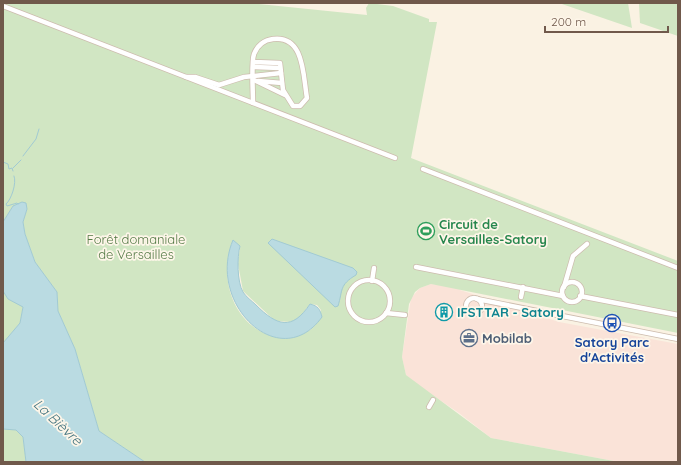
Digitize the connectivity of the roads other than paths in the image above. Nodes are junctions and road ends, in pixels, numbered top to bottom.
1 (3, 6) edge
2 (254, 62) junction
3 (254, 67) junction
4 (281, 70) junction
5 (185, 77) junction
6 (254, 78) junction
7 (282, 82) junction
8 (285, 95) junction
9 (253, 104) junction
10 (395, 158) dead end
11 (423, 169) dead end
12 (587, 244) dead end
13 (416, 267) dead end
14 (374, 268) dead end
15 (678, 268) edge
16 (372, 280) junction
17 (564, 286) junction
18 (522, 287) junction
19 (563, 296) junction
20 (580, 296) junction
21 (521, 297) dead end
22 (477, 299) junction
23 (487, 301) junction
24 (570, 301) junction
25 (481, 305) junction
26 (569, 307) dead end
27 (386, 312) junction
28 (405, 315) dead end
29 (678, 315) edge
30 (678, 340) edge
31 (433, 400) dead end
32 (429, 407) dead end

1 - 5 street
2 - 3 street
2 - 4 street
2 - 8 street
3 - 4 street
3 - 6 street
4 - 6 street
4 - 7 street
5 - 6 street
5 - 9 street
6 - 7 street
6 - 8 street
6 - 9 street
7 - 8 street
9 - 10 street
11 - 15 street
12 - 17 street
13 - 18 street
14 - 16 street
16 - 27 street
16 - 27 street
17 - 19 street
17 - 20 street
18 - 19 street
18 - 21 street
19 - 24 street
20 - 24 street
20 - 29 street
22 - 23 street
22 - 25 street
22 - 25 street
23 - 25 street
23 - 30 street
24 - 26 street
27 - 28 street
31 - 32 street

